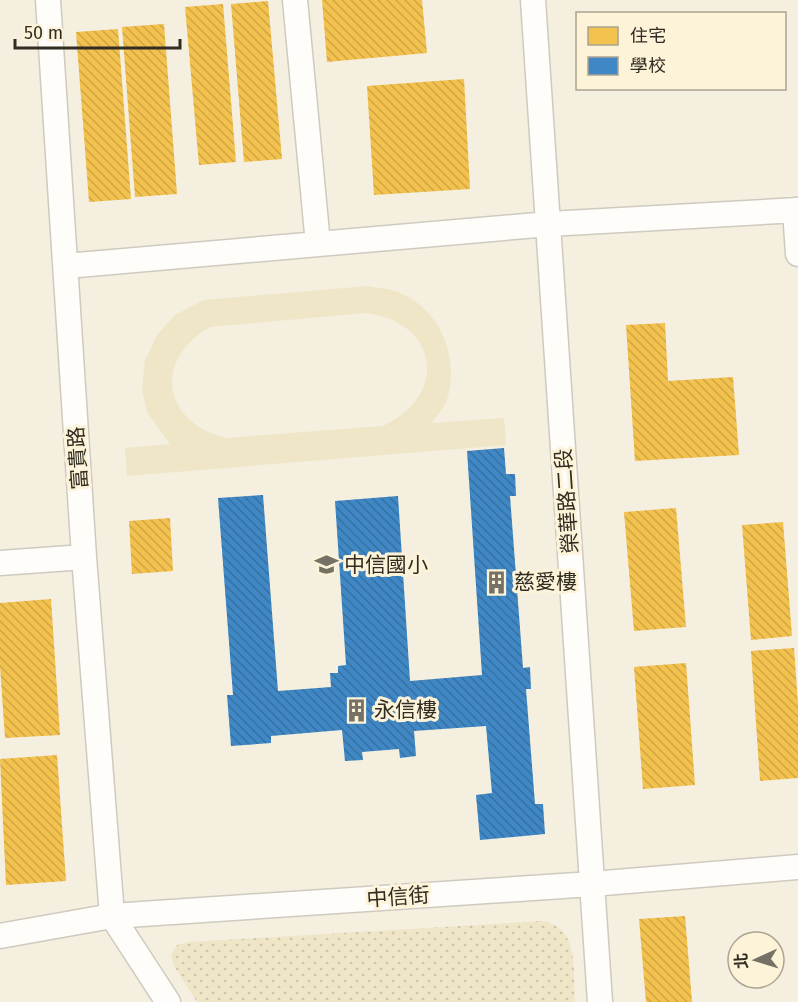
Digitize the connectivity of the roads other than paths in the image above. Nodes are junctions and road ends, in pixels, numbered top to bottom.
1 (48, 0) edge
2 (295, 0) edge
3 (533, 0) edge
4 (796, 210) edge
5 (549, 225) junction
6 (318, 244) junction
7 (798, 254) edge
8 (66, 266) junction
9 (84, 557) junction
10 (0, 563) edge
11 (798, 867) edge
12 (592, 884) junction
13 (112, 916) junction
14 (0, 936) edge
15 (168, 1002) edge
16 (600, 1002) edge

1 - 8 street, 富貴路
2 - 6 street
3 - 5 street, 榮華路二段
4 - 5 street
4 - 7 street
5 - 6 street
5 - 12 street, 榮華路二段
6 - 8 street
8 - 9 street, 富貴路
9 - 10 street
9 - 13 street, 富貴路
11 - 12 street, 中信街
12 - 13 street, 中信街
12 - 16 street, 榮華路二段
13 - 14 street, 中信街
13 - 15 street

